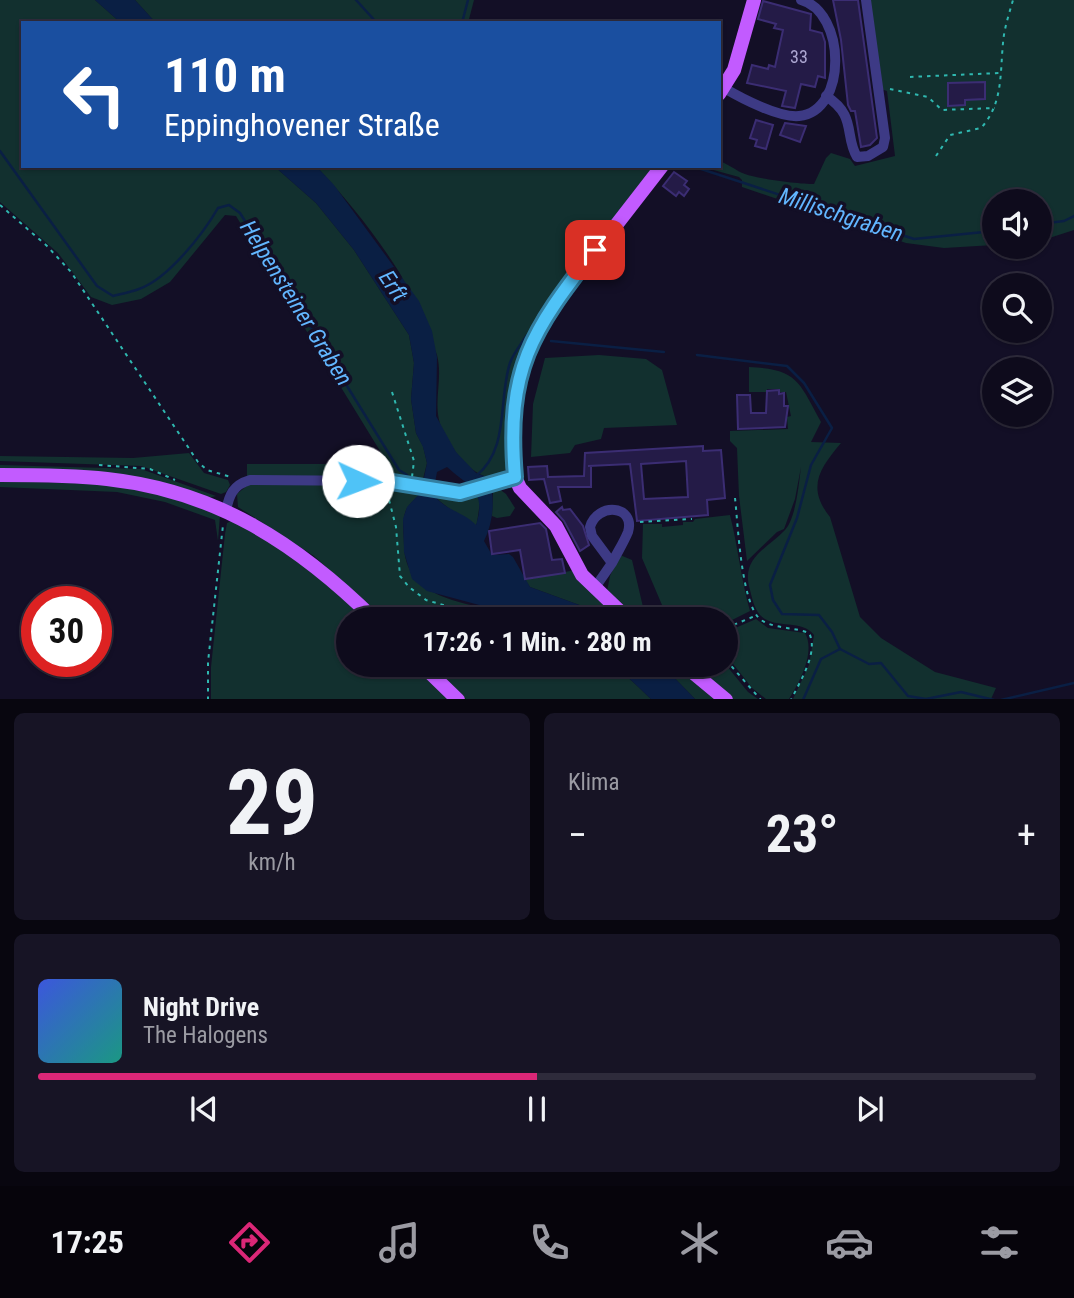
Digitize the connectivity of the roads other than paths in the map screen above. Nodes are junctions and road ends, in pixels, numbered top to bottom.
1 (754, 0) edge
2 (801, 0) edge
3 (827, 0) edge
4 (866, 0) edge
5 (814, 6) junction
6 (721, 91) edge
7 (826, 96) junction
8 (660, 168) edge
9 (0, 475) edge
10 (515, 477) junction
11 (226, 510) junction
12 (612, 563) junction
13 (594, 589) junction
14 (362, 607) edge
15 (614, 607) edge
16 (434, 677) edge
17 (699, 677) edge
18 (457, 699) edge
19 (726, 699) edge

1 - 6 main road
2 - 5 street
3 - 5 street
4 - 7 street
5 - 7 street
6 - 7 street
8 - 10 main road
9 - 11 main road
10 - 11 street
10 - 13 main road
11 - 14 main road
12 - 12 street
12 - 13 street
13 - 15 main road
16 - 18 main road
17 - 19 main road

